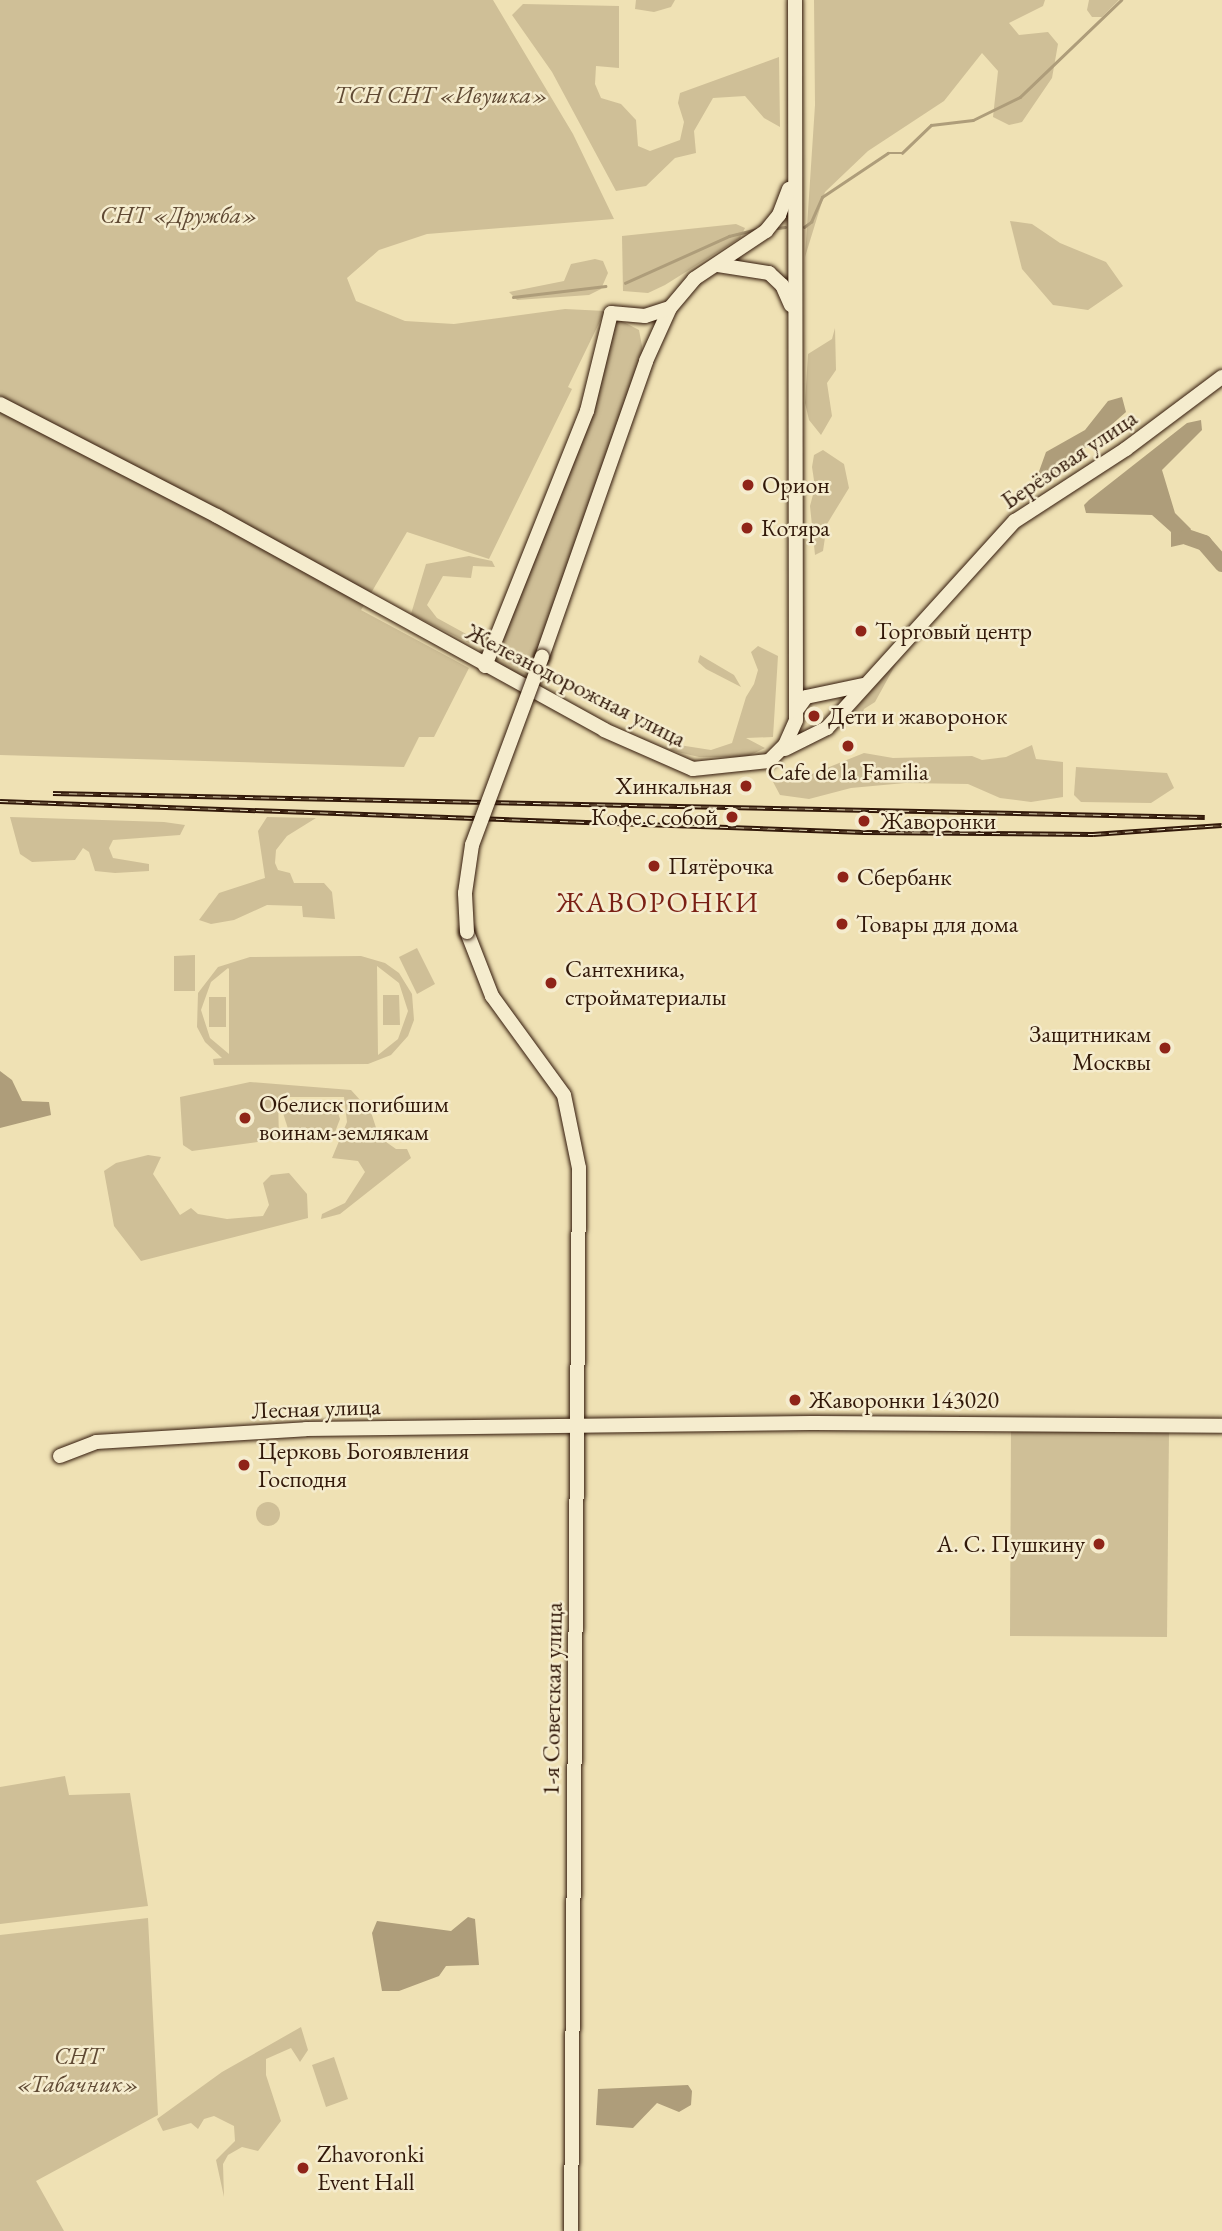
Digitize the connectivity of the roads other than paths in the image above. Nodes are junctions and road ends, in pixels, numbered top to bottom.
1 (795, 0) edge
2 (794, 163) junction
3 (714, 265) junction
4 (670, 308) junction
5 (794, 315) junction
6 (633, 316) junction
7 (648, 356) junction
8 (1222, 377) edge
9 (0, 404) edge
10 (795, 645) junction
11 (485, 666) junction
12 (867, 683) junction
13 (818, 696) junction
14 (796, 716) junction
15 (830, 723) junction
16 (815, 732) junction
17 (779, 752) junction
18 (578, 1426) junction
19 (1222, 1426) edge
20 (60, 1456) dead end
21 (571, 2231) edge

1 - 2 street
2 - 3 street, 1-я Советская улица
2 - 5 street
3 - 4 street, 1-я Советская улица
3 - 5 street
4 - 6 street
4 - 7 street, 1-я Советская улица
5 - 10 street
6 - 7 street
6 - 11 street
7 - 18 street, 1-я Советская улица, bridge
8 - 12 street, Берёзовая улица
9 - 11 street, Железнодорожная улица
10 - 13 street
10 - 14 street
11 - 17 street, Железнодорожная улица
12 - 13 street
12 - 15 street, Берёзовая улица
13 - 14 street
13 - 15 street
14 - 16 street
14 - 17 street
15 - 16 street
16 - 17 street, Железнодорожная улица
18 - 19 street, Лесная улица
18 - 20 street, Лесная улица
18 - 21 street, 1-я Советская улица

